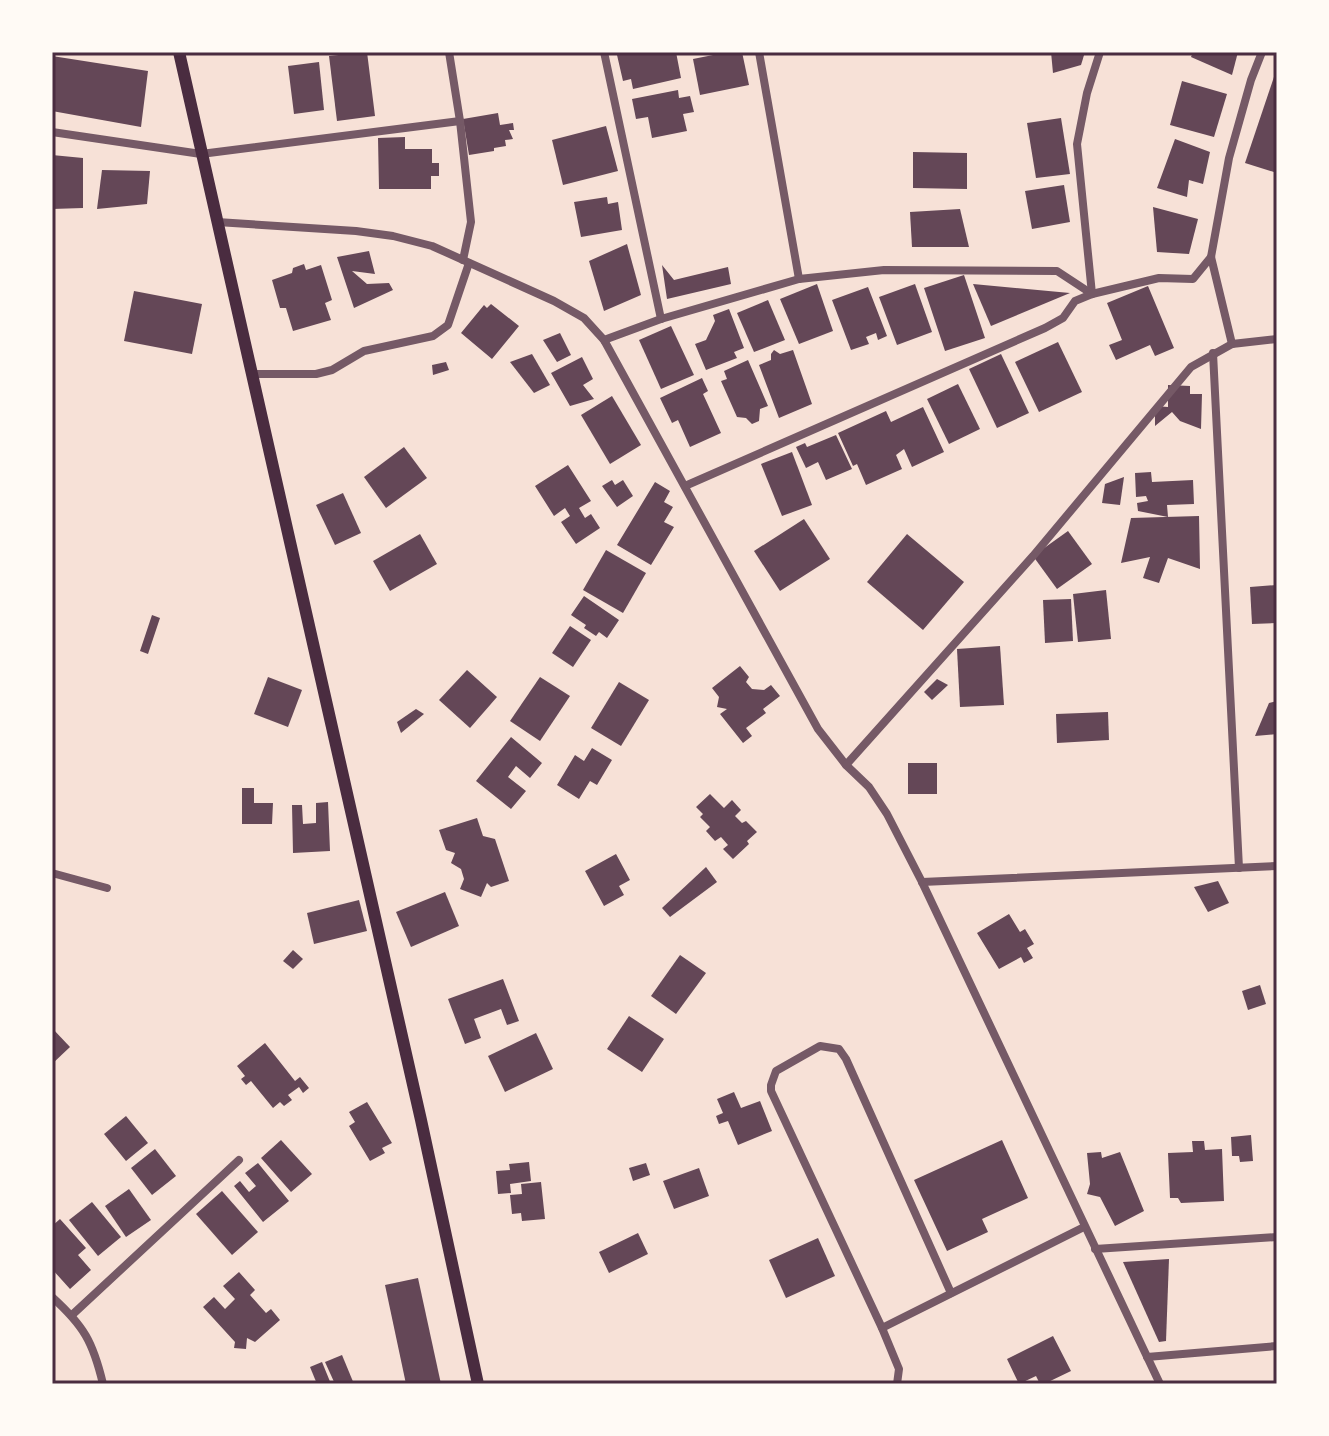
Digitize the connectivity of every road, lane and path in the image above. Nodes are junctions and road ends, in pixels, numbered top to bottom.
1 (179, 52) edge
2 (449, 52) edge
3 (604, 52) edge
4 (759, 52) edge
5 (1100, 52) edge
6 (1262, 52) edge
7 (460, 121) junction
8 (52, 132) edge
9 (201, 154) junction
10 (217, 222) junction
11 (1211, 257) junction
12 (466, 262) junction
13 (799, 279) junction
14 (1092, 294) junction
15 (661, 319) junction
16 (1277, 339) edge
17 (604, 340) junction
18 (1232, 344) junction
19 (1213, 353) junction
20 (251, 374) junction
21 (685, 486) junction
22 (846, 765) junction
23 (1277, 866) edge
24 (1239, 868) junction
25 (52, 873) edge
26 (922, 882) junction
27 (107, 888) dead end
28 (239, 1160) dead end
29 (1084, 1227) junction
30 (1277, 1237) edge
31 (1095, 1249) junction
32 (951, 1293) junction
33 (52, 1297) edge
34 (72, 1315) junction
35 (882, 1328) junction
36 (1277, 1346) edge
37 (1147, 1357) junction
38 (103, 1384) edge
39 (478, 1384) edge
40 (897, 1384) edge
41 (1160, 1384) edge

1 - 9 main road
2 - 7 street
3 - 15 street
4 - 13 street
5 - 14 street
6 - 11 street
7 - 9 street
7 - 12 street
8 - 9 street
9 - 10 main road
10 - 12 street
10 - 20 main road
11 - 14 street
11 - 18 street
12 - 17 street
12 - 20 street
13 - 14 street
13 - 15 street
14 - 21 street
15 - 17 street
16 - 18 street
17 - 21 street
18 - 19 street
19 - 22 street
19 - 24 street
20 - 39 main road
21 - 22 street
22 - 26 street
23 - 24 street
24 - 26 street
25 - 27 street
26 - 29 street
28 - 34 street
29 - 31 street
29 - 32 street
30 - 31 street
31 - 37 street
32 - 35 street
32 - 35 street
33 - 34 street
34 - 38 street
35 - 40 street
36 - 37 street
37 - 41 street

